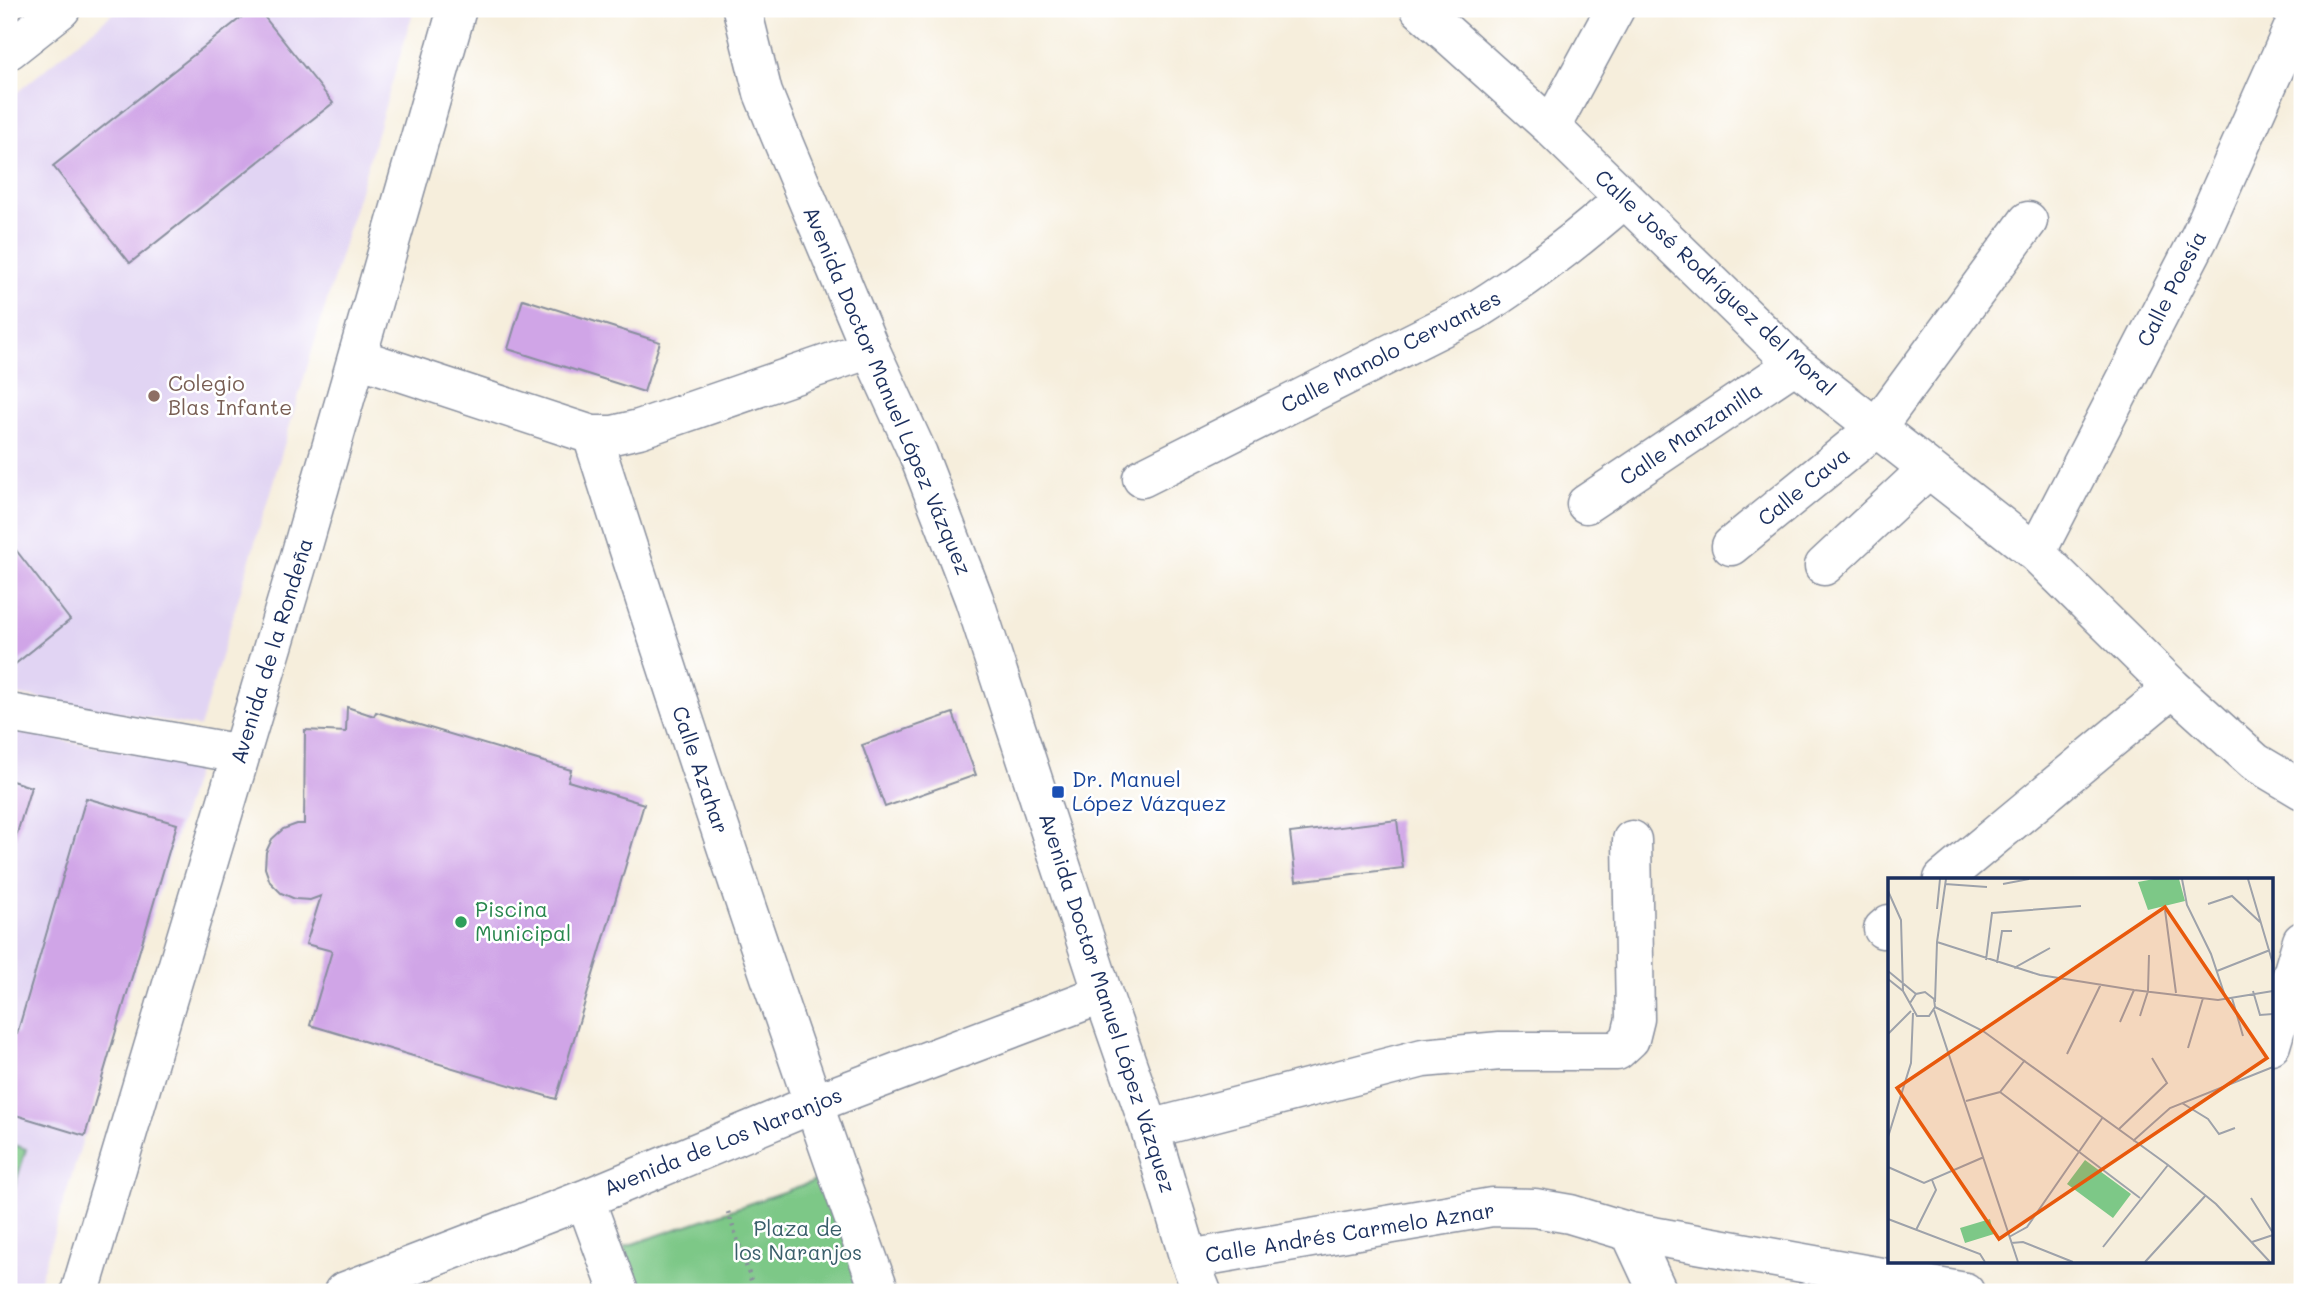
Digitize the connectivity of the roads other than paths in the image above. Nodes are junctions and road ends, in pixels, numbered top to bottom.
1 (61, 9) edge
2 (457, 9) edge
3 (742, 9) edge
4 (1420, 9) edge
5 (1615, 9) edge
6 (2297, 19) dead end
7 (9, 50) edge
8 (1551, 127) junction
9 (1624, 200) junction
10 (2028, 221) dead end
11 (870, 349) junction
12 (358, 358) junction
13 (1795, 364) junction
14 (1877, 428) junction
15 (592, 435) junction
16 (1928, 469) junction
17 (1142, 478) dead end
18 (1586, 504) dead end
19 (1731, 547) dead end
20 (2036, 553) junction
21 (1824, 566) dead end
22 (2173, 688) junction
23 (9, 713) edge
24 (241, 754) junction
25 (2302, 788) edge
26 (1632, 840) dead end
27 (1944, 878) edge
28 (2302, 941) edge
29 (1103, 994) junction
30 (2272, 1042) edge
31 (813, 1104) junction
32 (1150, 1129) junction
33 (585, 1199) junction
34 (1630, 1232) junction
35 (1195, 1276) edge
36 (80, 1292) edge
37 (343, 1292) edge
38 (619, 1292) edge
39 (880, 1292) edge
40 (1658, 1292) edge
41 (1965, 1292) edge

1 - 7 street
2 - 12 street, Avenida de la Rondeña
3 - 11 street, Avenida Doctor Manuel López Vázquez
4 - 8 street, Calle José Rodríguez del Moral
5 - 8 street
6 - 20 street, Calle Poesía
8 - 9 street, Calle José Rodríguez del Moral
9 - 13 street, Calle José Rodríguez del Moral
9 - 17 street, Calle Manolo Cervantes
10 - 14 street, Calle Cava
11 - 15 street
11 - 29 street, Avenida Doctor Manuel López Vázquez
12 - 15 street
12 - 24 street, Avenida de la Rondeña
13 - 14 street, Calle José Rodríguez del Moral
13 - 18 street, Calle Manzanilla
14 - 16 street, Calle José Rodríguez del Moral
14 - 19 street, Calle Cava
15 - 31 street, Calle Azahar
16 - 20 street, Calle José Rodríguez del Moral
16 - 21 street
20 - 22 street, Calle José Rodríguez del Moral
22 - 25 street, Calle José Rodríguez del Moral
22 - 27 street
23 - 24 street
24 - 36 street, Avenida de la Rondeña
26 - 32 street
28 - 30 street
29 - 31 street, Avenida de Los Naranjos
29 - 32 street, Avenida Doctor Manuel López Vázquez
31 - 33 street, Avenida de Los Naranjos
31 - 39 street, Calle Azahar
32 - 35 street, Avenida Doctor Manuel López Vázquez
33 - 37 street, Avenida de Los Naranjos
33 - 38 street
34 - 35 street, Calle Andrés Carmelo Aznar
34 - 40 street
34 - 41 street, Calle Andrés Carmelo Aznar

